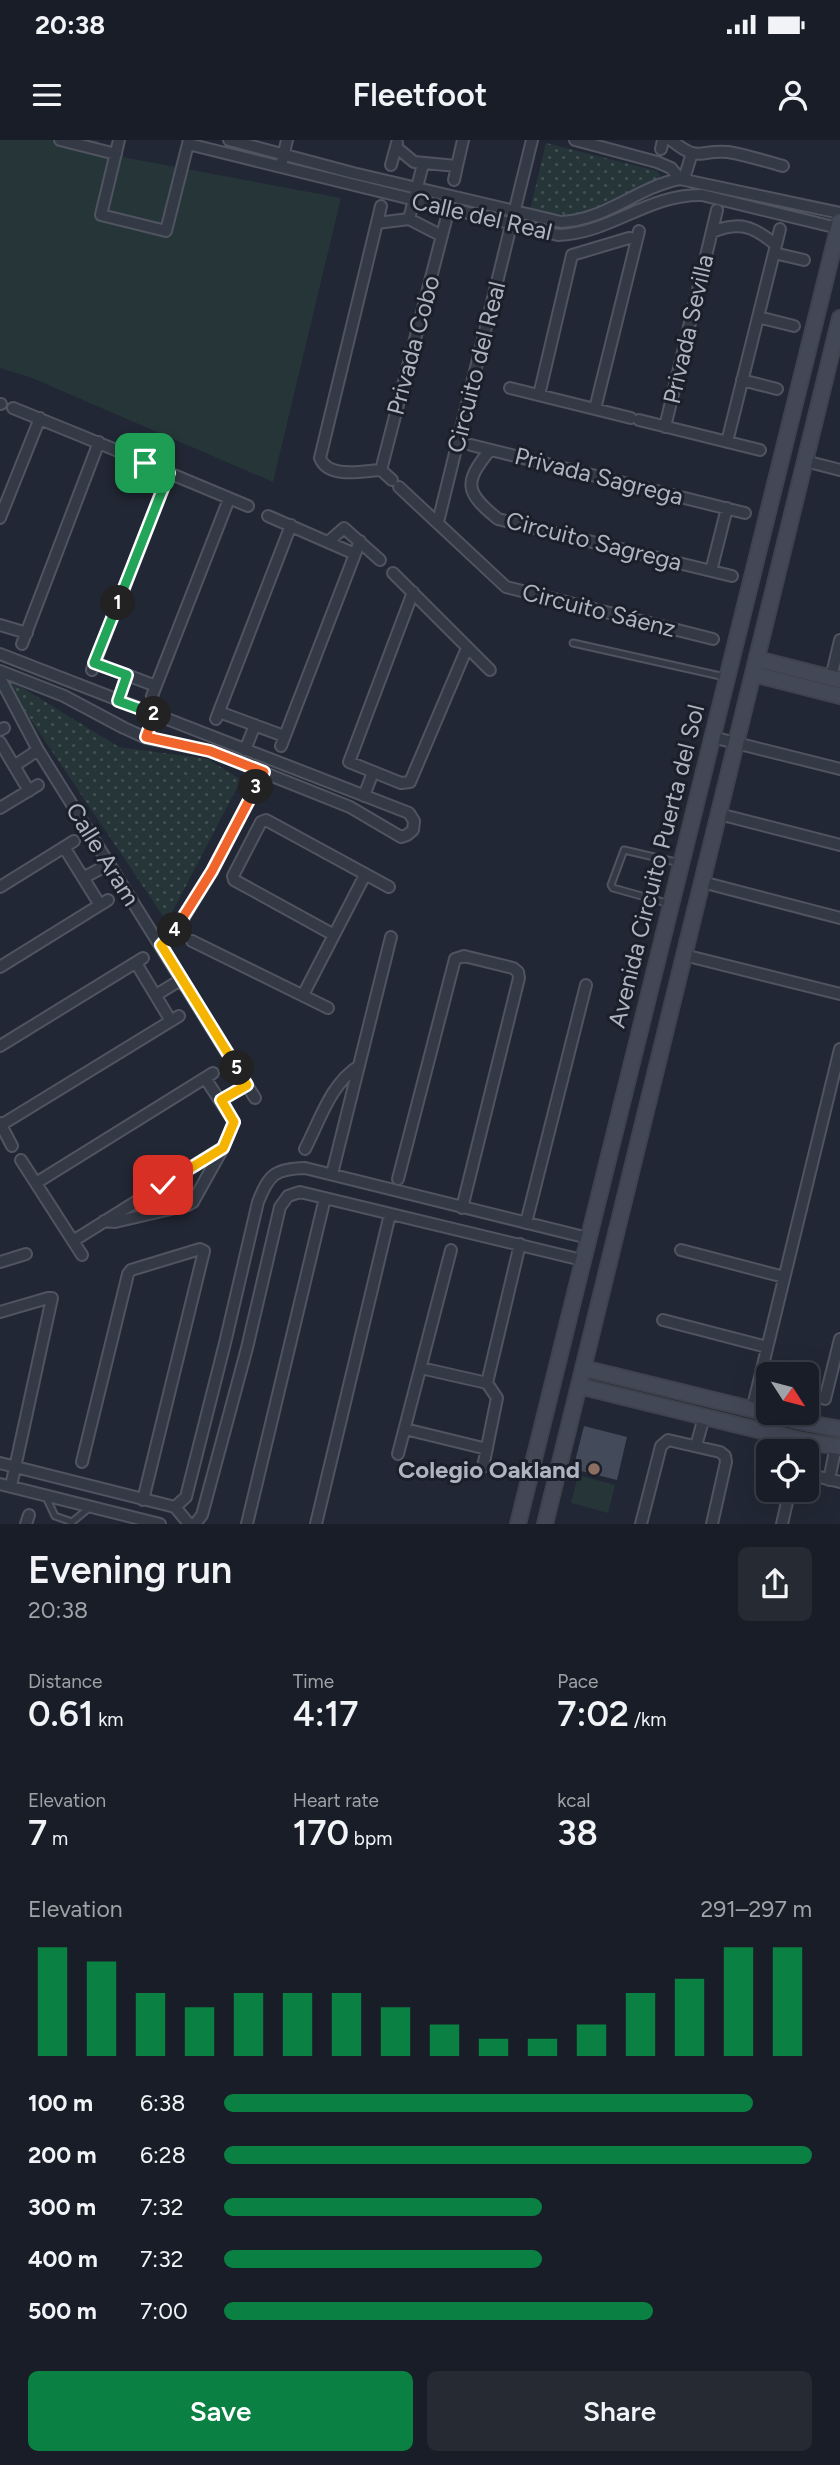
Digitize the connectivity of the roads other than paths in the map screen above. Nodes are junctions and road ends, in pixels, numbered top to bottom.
1 (61, 140) edge
2 (119, 140) edge
3 (229, 140) edge
4 (287, 140) edge
5 (463, 140) edge
6 (532, 140) edge
7 (575, 140) edge
8 (671, 140) edge
9 (729, 140) edge
10 (189, 142) edge
11 (397, 144) edge
12 (726, 152) junction
13 (692, 153) junction
14 (116, 154) junction
15 (284, 155) junction
16 (423, 164) junction
17 (391, 165) dead end
18 (457, 166) junction
19 (783, 166) dead end
20 (281, 167) junction
21 (352, 179) junction
22 (682, 179) junction
23 (454, 180) dead end
24 (415, 194) junction
25 (776, 199) junction
26 (381, 205) dead end
27 (802, 205) junction
28 (748, 206) junction
29 (717, 210) dead end
30 (514, 212) junction
31 (773, 212) junction
32 (409, 219) junction
33 (799, 219) junction
34 (446, 220) dead end
35 (839, 221) edge
36 (611, 222) junction
37 (377, 223) junction
38 (512, 224) junction
39 (745, 226) junction
40 (780, 229) dead end
41 (712, 232) junction
42 (442, 236) junction
43 (617, 242) junction
44 (775, 249) junction
45 (804, 260) dead end
46 (758, 317) junction
47 (840, 318) edge
48 (794, 326) dead end
49 (742, 380) junction
50 (510, 388) dead end
51 (777, 388) dead end
52 (539, 395) junction
53 (13, 408) dead end
54 (595, 409) junction
55 (40, 418) junction
56 (665, 426) junction
57 (99, 442) junction
58 (727, 442) junction
59 (471, 445) dead end
60 (490, 450) junction
61 (760, 450) dead end
62 (128, 455) dead end
63 (805, 461) junction
64 (145, 463) dead end
65 (380, 470) junction
66 (840, 470) edge
67 (169, 473) junction
68 (449, 474) junction
69 (470, 480) junction
70 (229, 499) junction
71 (248, 506) dead end
72 (727, 508) junction
73 (745, 513) dead end
74 (268, 516) dead end
75 (0, 518) edge
76 (438, 522) junction
77 (291, 525) junction
78 (360, 541) junction
79 (328, 542) junction
80 (355, 554) junction
81 (380, 560) dead end
82 (711, 571) junction
83 (393, 573) dead end
84 (732, 576) dead end
85 (413, 592) junction
86 (0, 626) edge
87 (27, 633) junction
88 (713, 639) dead end
89 (840, 640) edge
90 (573, 643) dead end
91 (22, 644) dead end
92 (467, 648) junction
93 (0, 654) edge
94 (755, 667) junction
95 (491, 670) dead end
96 (0, 671) edge
97 (127, 675) junction
98 (725, 677) junction
99 (0, 678) edge
100 (835, 679) edge
101 (840, 696) edge
102 (118, 701) junction
103 (134, 706) junction
104 (156, 715) junction
105 (255, 725) junction
106 (124, 728) junction
107 (146, 737) junction
108 (712, 737) junction
109 (0, 742) edge
110 (736, 743) junction
111 (38, 750) junction
112 (245, 750) junction
113 (14, 766) junction
114 (840, 769) edge
115 (264, 772) junction
116 (373, 772) junction
117 (363, 796) junction
118 (0, 808) edge
119 (719, 814) junction
120 (229, 839) junction
121 (840, 845) edge
122 (246, 849) junction
123 (680, 863) junction
124 (109, 864) junction
125 (365, 875) junction
126 (83, 877) junction
127 (702, 882) junction
128 (0, 887) edge
129 (389, 887) dead end
130 (670, 905) junction
131 (840, 918) edge
132 (334, 935) junction
133 (391, 937) dead end
134 (192, 941) dead end
135 (161, 945) junction
136 (684, 956) junction
137 (0, 967) edge
138 (182, 979) junction
139 (586, 985) dead end
140 (840, 994) edge
141 (156, 995) junction
142 (303, 995) junction
143 (328, 1008) dead end
144 (0, 1046) edge
145 (840, 1049) edge
146 (359, 1066) junction
147 (247, 1085) junction
148 (255, 1098) dead end
149 (221, 1100) junction
150 (1, 1124) edge
151 (12, 1146) dead end
152 (223, 1148) junction
153 (305, 1149) dead end
154 (22, 1160) dead end
155 (332, 1174) junction
156 (398, 1179) dead end
157 (36, 1183) junction
158 (325, 1198) junction
159 (462, 1208) junction
160 (390, 1214) junction
161 (104, 1221) junction
162 (526, 1223) junction
163 (588, 1238) junction
164 (73, 1241) junction
165 (520, 1244) junction
166 (451, 1250) dead end
167 (681, 1251) dead end
168 (26, 1254) dead end
169 (82, 1255) dead end
170 (582, 1260) junction
171 (0, 1262) edge
172 (784, 1277) junction
173 (0, 1312) edge
174 (663, 1320) dead end
175 (840, 1339) edge
176 (225, 1343) junction
177 (767, 1347) junction
178 (247, 1348) junction
179 (421, 1368) junction
180 (583, 1368) junction
181 (487, 1383) junction
182 (579, 1386) junction
183 (680, 1392) junction
184 (825, 1399) dead end
185 (676, 1410) junction
186 (752, 1410) junction
187 (704, 1417) junction
188 (405, 1429) junction
189 (840, 1429) edge
190 (696, 1446) junction
191 (838, 1446) edge
192 (486, 1449) junction
193 (398, 1454) dead end
194 (82, 1462) dead end
195 (0, 1463) edge
196 (15, 1467) junction
197 (483, 1467) dead end
198 (835, 1481) edge
199 (5, 1485) edge
200 (45, 1495) junction
201 (142, 1500) junction
202 (787, 1502) edge
203 (175, 1507) junction
204 (96, 1508) junction
205 (98, 1524) edge
206 (160, 1524) edge
207 (189, 1524) edge
208 (195, 1524) edge
209 (247, 1524) edge
210 (316, 1524) edge
211 (518, 1524) edge
212 (545, 1524) edge
213 (641, 1524) edge
214 (712, 1524) edge
215 (782, 1524) edge

1 - 14 street
2 - 14 street
3 - 15 street, Calle del Real
4 - 15 street
5 - 18 street
6 - 30 street, Circuito del Real
7 - 22 street
8 - 13 street
9 - 12 street
10 - 14 street
10 - 20 street, Calle del Real
11 - 16 street
11 - 17 street
12 - 13 street
12 - 19 street
13 - 22 street
15 - 20 street
15 - 21 street, Calle del Real
16 - 18 street
16 - 24 street
18 - 23 street
20 - 21 street, Calle del Real
21 - 24 street, Calle del Real
22 - 25 street
22 - 30 street, Calle del Real
24 - 30 street, Calle del Real
24 - 32 street
24 - 38 street, Calle del Real
25 - 27 street
25 - 31 street
26 - 37 street
27 - 33 street
27 - 35 street
28 - 31 street, Calle del Real
28 - 36 street, Calle del Real
28 - 39 street
29 - 41 street, Privada Sevilla
30 - 38 street, Circuito del Real
31 - 33 street, Calle del Real
32 - 37 street
32 - 42 street
33 - 35 street, Calle del Real
34 - 42 street, Privada Cobo
35 - 98 street, Avenida Circuito Puerta del Sol
36 - 38 street, Calle del Real
36 - 43 street
37 - 65 street
38 - 68 street, Circuito del Real
39 - 41 street, Privada Sevilla
39 - 44 street
40 - 44 street
41 - 56 street, Privada Sevilla
42 - 65 street, Privada Cobo
43 - 52 street
43 - 54 street
44 - 45 street
44 - 46 street
46 - 48 street
46 - 49 street
47 - 63 street, Avenida Circuito Puerta del Sol
49 - 51 street
49 - 58 street
50 - 52 street, Privada Sevilla
52 - 54 street, Privada Sevilla
53 - 55 street
54 - 56 street, Privada Sevilla
55 - 57 street
55 - 75 street
56 - 58 street, Privada Sevilla
57 - 62 street
57 - 87 street
58 - 61 street, Privada Sevilla
59 - 60 street, Privada Sagrega
60 - 69 street
60 - 72 street, Privada Sagrega
63 - 66 street
63 - 94 street, Avenida Circuito Puerta del Sol
64 - 67 street
65 - 76 street, Circuito Sáenz
67 - 70 street
67 - 97 street
68 - 69 street
68 - 76 street, Circuito del Real
69 - 82 street, Circuito Sagrega
70 - 71 street
70 - 97 street
72 - 73 street, Privada Sagrega
72 - 82 street
74 - 77 street
76 - 88 street, Circuito Sáenz
77 - 79 street
77 - 105 street
78 - 79 street
78 - 80 street
78 - 81 street
79 - 80 street
80 - 105 street
82 - 84 street, Circuito Sagrega
83 - 85 street
85 - 92 street
85 - 116 street
86 - 87 street
87 - 91 street
89 - 100 street
90 - 98 lane
92 - 95 street
92 - 116 street
93 - 102 street
94 - 100 street
94 - 101 street
94 - 110 street, Avenida Circuito Puerta del Sol
96 - 106 street
97 - 102 street
98 - 108 street, Avenida Circuito Puerta del Sol
99 - 111 street, Calle Aram
102 - 103 street
103 - 104 street
103 - 106 street
104 - 107 street
104 - 112 street
105 - 112 street
106 - 107 street
107 - 115 street
108 - 110 street
108 - 123 street, Avenida Circuito Puerta del Sol
109 - 113 street
110 - 114 street
110 - 119 street, Avenida Circuito Puerta del Sol
111 - 113 street
111 - 124 street, Calle Aram
112 - 117 street
113 - 118 street
115 - 117 street
115 - 120 street
116 - 117 street
119 - 121 street
119 - 127 street, Avenida Circuito Puerta del Sol
120 - 122 street
120 - 135 street
122 - 125 street
122 - 132 street
123 - 130 street, Avenida Circuito Puerta del Sol
123 - 130 lane
124 - 126 street
124 - 135 street, Calle Aram
125 - 129 street
125 - 132 street
126 - 128 street
126 - 137 street
127 - 131 street
127 - 136 street, Avenida Circuito Puerta del Sol
130 - 163 street, Avenida Circuito Puerta del Sol
132 - 142 street
133 - 146 street
134 - 142 street
135 - 138 street, Calle Aram
136 - 140 street
136 - 180 street, Avenida Circuito Puerta del Sol
138 - 141 street
138 - 147 street, Calle Aram
139 - 162 street
141 - 144 street
141 - 150 street
142 - 143 street
145 - 172 street
146 - 153 street
146 - 155 street
147 - 148 street, Calle Aram
147 - 149 street
149 - 152 street
149 - 157 street
150 - 151 street
152 - 161 street
152 - 161 street
154 - 157 street
155 - 159 street
155 - 176 street
156 - 159 street
157 - 164 street
158 - 160 street
158 - 178 street
158 - 209 street
159 - 162 street
160 - 165 street
160 - 210 street
161 - 164 street
162 - 163 street
163 - 170 street, Avenida Circuito Puerta del Sol
164 - 169 street
165 - 170 street
165 - 181 street
166 - 179 street
167 - 172 street
168 - 171 street
170 - 211 street, Avenida Circuito Puerta del Sol
172 - 177 street
173 - 196 street
174 - 177 street
175 - 184 street
176 - 178 street
176 - 203 street
177 - 186 street
178 - 208 street
179 - 181 street
179 - 188 street
180 - 182 street, Avenida Circuito Puerta del Sol
180 - 183 street
181 - 192 street
182 - 185 street
182 - 212 street, Avenida Circuito Puerta del Sol
183 - 185 street
183 - 186 street
185 - 187 street
186 - 189 street
187 - 190 street
187 - 191 street
188 - 192 street
188 - 193 street
190 - 213 street
190 - 214 street
191 - 198 street
192 - 197 street
194 - 201 street
195 - 196 street
196 - 199 street
196 - 201 street
199 - 200 street
200 - 204 street
200 - 204 lane
201 - 203 street
202 - 215 street
203 - 207 street
204 - 205 street
204 - 206 street

